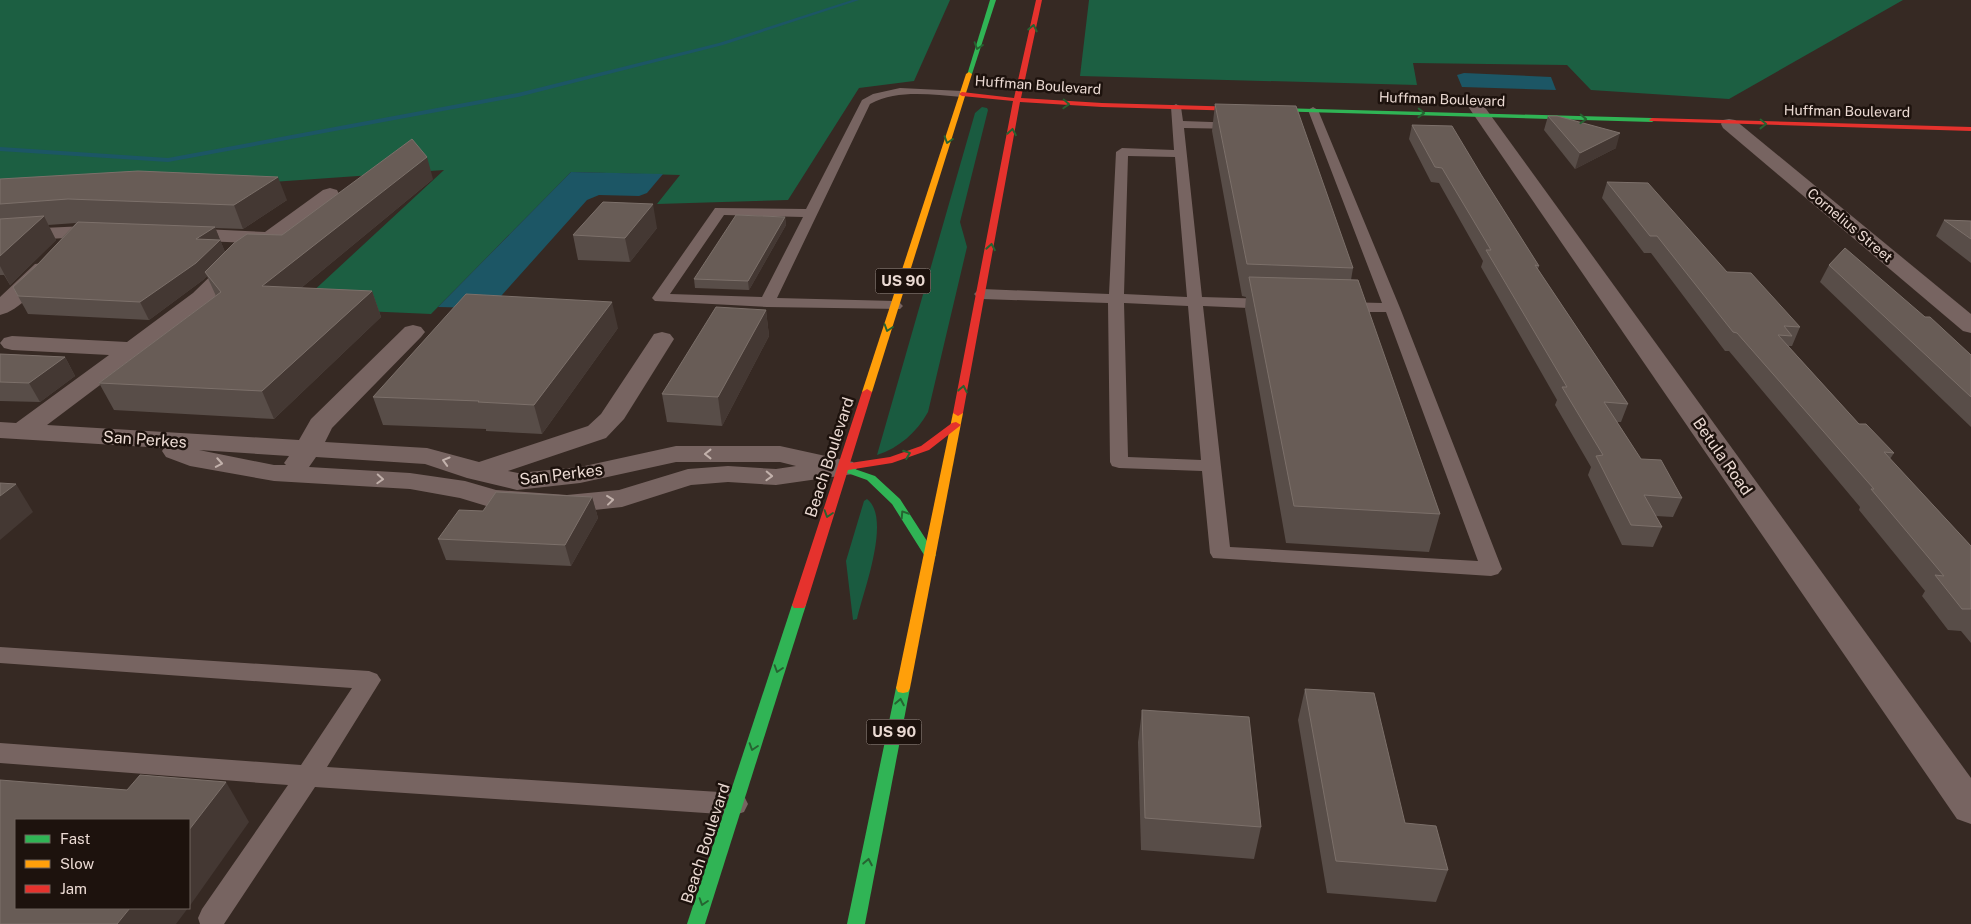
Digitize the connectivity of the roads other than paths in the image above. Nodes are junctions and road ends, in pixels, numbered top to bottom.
1 (993, 0) edge
2 (1039, 0) edge
3 (1036, 90) dead end
4 (962, 94) junction
5 (1018, 95) junction
6 (1377, 101) dead end
7 (1415, 102) junction
8 (1176, 107) junction
9 (1313, 110) junction
10 (1479, 110) junction
11 (1971, 117) edge
12 (1178, 124) junction
13 (1729, 124) junction
14 (1254, 126) edge
15 (1971, 129) edge
16 (1180, 154) junction
17 (330, 194) dead end
18 (811, 213) junction
19 (80, 231) junction
20 (123, 231) edge
21 (162, 233) edge
22 (0, 236) edge
23 (268, 238) junction
24 (982, 294) junction
25 (1116, 298) junction
26 (1196, 301) junction
27 (767, 302) junction
28 (1284, 304) edge
29 (895, 306) junction
30 (1333, 306) edge
31 (0, 308) edge
32 (1392, 308) junction
33 (1971, 326) edge
34 (413, 332) dead end
35 (662, 339) dead end
36 (12, 343) dead end
37 (132, 349) junction
38 (956, 425) junction
39 (11, 430) edge
40 (139, 438) junction
41 (308, 449) junction
42 (1212, 466) junction
43 (843, 468) junction
44 (479, 471) junction
45 (290, 474) junction
46 (453, 488) junction
47 (930, 555) junction
48 (0, 655) edge
49 (0, 753) edge
50 (308, 776) junction
51 (735, 804) junction
52 (1971, 808) edge
53 (212, 918) dead end
54 (696, 924) edge
55 (856, 924) edge

1 -> 4 main road, Beach Boulevard / US 90
5 -> 2 main road, US 90
3 - 5 main road, Huffman Boulevard
4 - 5 main road, Huffman Boulevard
4 - 18 lane
4 -> 29 main road, Beach Boulevard / US 90
5 -> 8 main road, Huffman Boulevard
24 -> 5 main road, US 90
6 - 7 main road, Huffman Boulevard
7 - 9 main road
7 - 10 main road, Huffman Boulevard
8 - 9 main road, Huffman Boulevard
8 - 12 lane
9 -> 10 main road, Huffman Boulevard
9 - 32 lane
10 - 11 main road, Huffman Boulevard
10 -> 13 main road, Huffman Boulevard
10 - 52 street, Betula Road
12 - 14 lane
12 - 16 lane
13 -> 15 main road, Huffman Boulevard
13 - 33 street, Cornelius Street
16 - 25 lane
16 - 26 lane
17 - 23 street, San Perkes
18 - 27 lane
18 - 27 lane
19 - 20 street
19 - 22 street
19 - 31 street
21 - 23 street
23 - 37 street, San Perkes
24 - 25 lane
38 -> 24 main road, US 90
25 - 26 lane
25 - 42 lane
26 - 28 lane
26 - 42 lane
27 - 29 lane
29 -> 43 main road, Beach Boulevard / US 90
30 - 32 lane
32 - 42 lane
34 - 41 street
35 - 44 street
36 - 37 street
37 - 39 street, San Perkes
43 -> 38 main road
38 - 47 main road, US 90
39 - 40 street, San Perkes
40 - 41 street, San Perkes
40 -> 45 street
44 -> 41 street, San Perkes
41 - 45 street
43 -> 44 street, San Perkes
46 -> 43 street
47 -> 43 main road
43 -> 51 main road, Beach Boulevard / US 90
44 - 46 street
45 -> 46 street
55 -> 47 main road, US 90
48 - 50 lane
49 - 50 lane
50 - 51 lane
50 - 53 lane
51 -> 54 main road, Beach Boulevard / US 90

